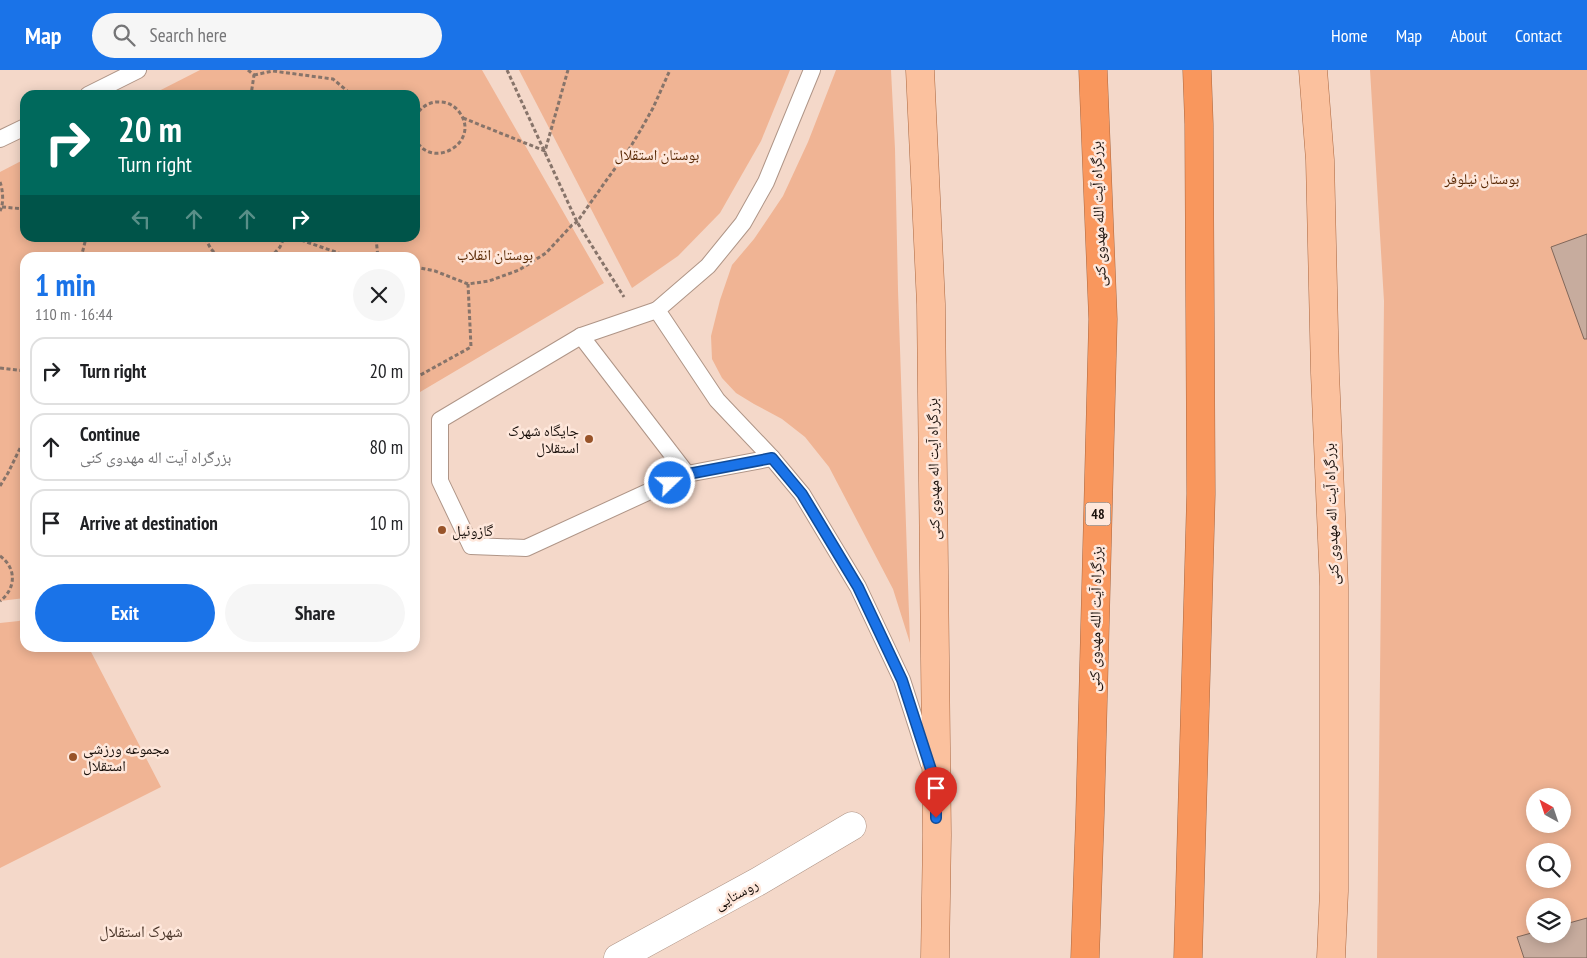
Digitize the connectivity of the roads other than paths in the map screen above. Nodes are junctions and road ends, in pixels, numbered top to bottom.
1 (138, 70) edge
2 (812, 70) edge
3 (920, 70) edge
4 (1093, 70) edge
5 (1197, 70) edge
6 (1313, 70) edge
7 (98, 90) edge
8 (20, 129) edge
9 (0, 139) edge
10 (657, 310) junction
11 (581, 336) junction
12 (772, 458) junction
13 (688, 474) junction
14 (936, 785) junction
15 (852, 826) dead end
16 (618, 958) edge
17 (935, 958) edge
18 (1085, 958) edge
19 (1188, 958) edge
20 (1331, 958) edge

1 - 7 lane
2 - 10 lane
3 - 14 main road, بزرگراه آیت اله مهدوی کنی
4 - 18 highway, بزرگراه آیت الله مهدوی کنی / 48
5 - 19 highway
6 - 20 main road, بزرگراه آیت اله مهدوی کنی
8 - 9 lane
10 - 11 lane
10 - 12 lane
11 - 13 lane
11 - 13 lane
12 - 13 lane
12 - 14 lane
14 - 17 main road, بزرگراه آیت اله مهدوی کنی
15 - 16 street, روستایی

